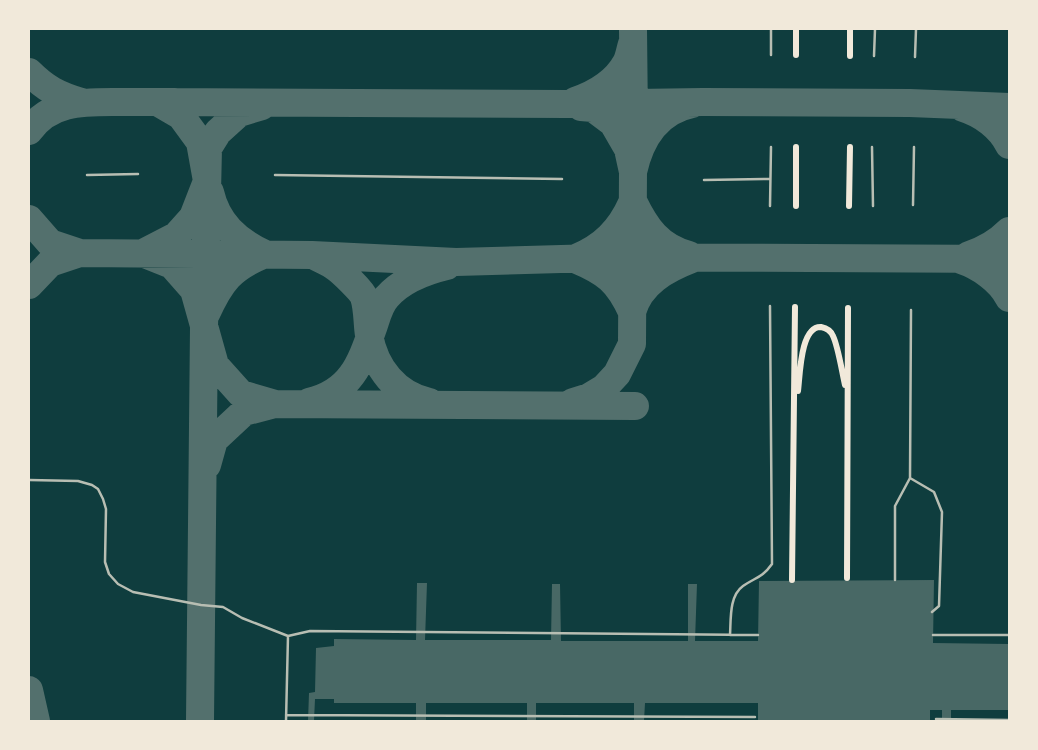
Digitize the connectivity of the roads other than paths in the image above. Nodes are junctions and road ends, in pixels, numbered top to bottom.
1 (771, 29) edge
2 (796, 29) edge
3 (850, 29) edge
4 (875, 29) edge
5 (916, 29) edge
6 (771, 55) dead end
7 (796, 55) dead end
8 (850, 56) dead end
9 (874, 56) dead end
10 (915, 57) dead end
11 (771, 147) dead end
12 (796, 147) dead end
13 (850, 147) dead end
14 (872, 147) dead end
15 (914, 147) dead end
16 (87, 174) dead end
17 (138, 174) dead end
18 (275, 175) dead end
19 (562, 178) dead end
20 (770, 179) junction
21 (704, 180) dead end
22 (913, 205) dead end
23 (770, 206) dead end
24 (796, 206) dead end
25 (849, 206) dead end
26 (873, 206) dead end
27 (770, 306) dead end
28 (795, 307) dead end
29 (848, 308) dead end
30 (911, 310) dead end
31 (847, 393) junction
32 (794, 423) junction
33 (910, 478) junction
34 (29, 480) edge
35 (847, 578) dead end
36 (792, 580) dead end
37 (895, 580) dead end
38 (932, 612) dead end
39 (730, 635) junction
40 (758, 635) dead end
41 (933, 635) dead end
42 (1009, 635) edge
43 (288, 636) junction
44 (286, 715) junction
45 (755, 717) dead end
46 (936, 719) dead end
47 (1009, 720) edge
48 (286, 721) edge

1 - 6 lane
2 - 7 main road
3 - 8 main road
4 - 9 lane
5 - 10 lane
11 - 20 lane
12 - 24 main road
13 - 25 main road
14 - 26 lane
15 - 22 lane
16 - 17 lane
18 - 19 lane
20 - 21 lane
20 - 23 lane
27 - 39 lane
28 - 32 main road
29 - 31 main road
30 - 33 lane
31 - 32 main road
31 - 35 main road
32 - 36 main road
33 - 37 lane
33 - 38 lane
34 - 43 lane
39 - 40 lane
39 - 43 lane
41 - 42 lane
43 - 44 lane
44 - 45 lane
44 - 48 lane
46 - 47 lane

